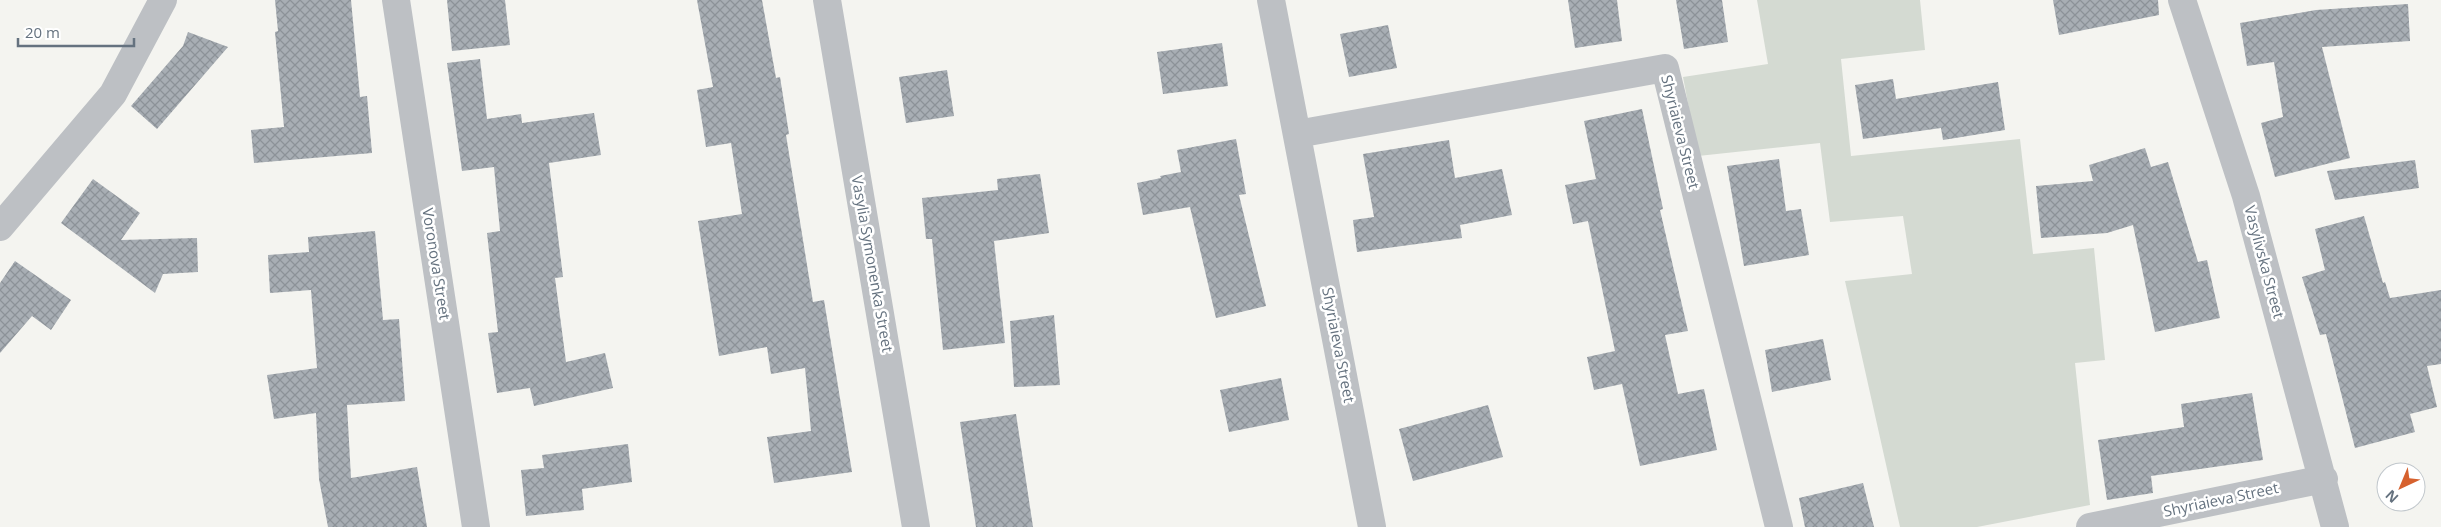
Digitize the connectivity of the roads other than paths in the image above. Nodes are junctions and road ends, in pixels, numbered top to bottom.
1 (163, 0) edge
2 (396, 0) edge
3 (827, 0) edge
4 (1271, 0) edge
5 (2182, 0) edge
6 (1297, 134) junction
7 (0, 227) edge
8 (2324, 479) junction
9 (476, 527) edge
10 (916, 527) edge
11 (1372, 527) edge
12 (1778, 527) edge
13 (2090, 527) edge
14 (2335, 527) edge

1 - 7 street
2 - 9 street, Voronova Street
3 - 10 street, Vasylia Symonenka Street
4 - 6 street, Shyriaieva Street
5 - 8 street, Vasylivska Street
6 - 11 street, Shyriaieva Street
6 - 12 street, Shyriaieva Street
8 - 13 street, Shyriaieva Street
8 - 14 street, Vasylivska Street

